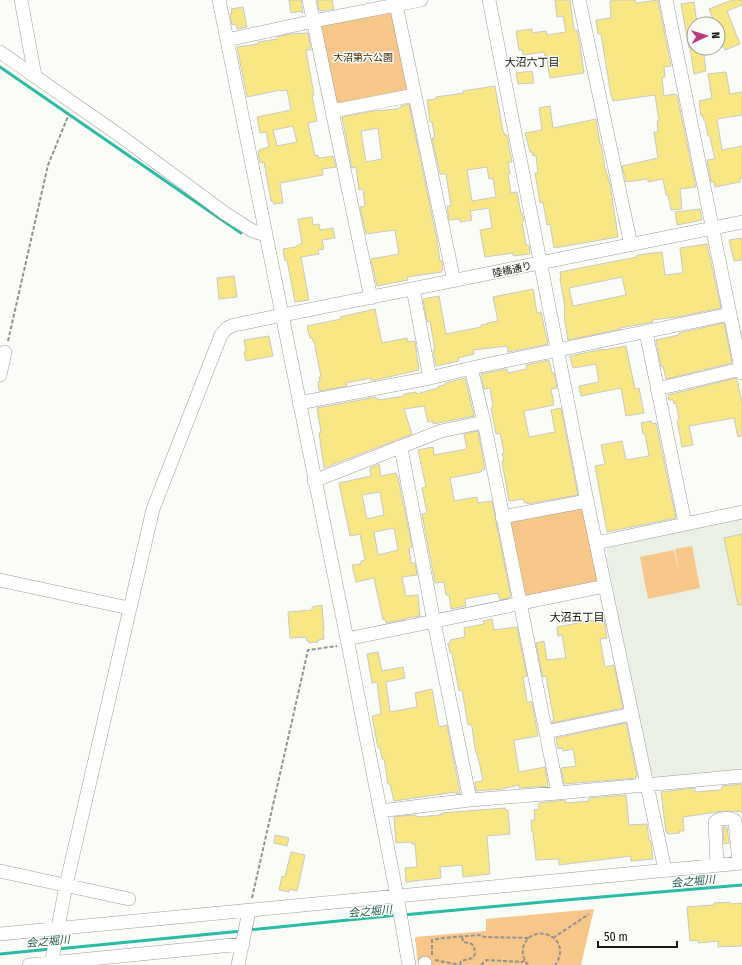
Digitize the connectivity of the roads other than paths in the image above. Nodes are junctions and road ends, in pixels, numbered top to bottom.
1 (20, 0) edge
2 (219, 0) edge
3 (309, 0) edge
4 (421, 0) edge
5 (489, 0) edge
6 (579, 0) edge
7 (666, 0) edge
8 (396, 3) edge
9 (314, 21) junction
10 (227, 40) junction
11 (0, 52) edge
12 (36, 76) junction
13 (415, 94) junction
14 (332, 111) junction
15 (742, 222) edge
16 (712, 228) junction
17 (266, 235) junction
18 (630, 245) junction
19 (541, 263) junction
20 (454, 281) junction
21 (413, 289) junction
22 (371, 298) junction
23 (282, 314) junction
24 (730, 314) junction
25 (646, 332) junction
26 (558, 350) junction
27 (5, 352) road end
28 (471, 368) junction
29 (742, 371) edge
30 (0, 375) edge
31 (430, 378) junction
32 (657, 389) junction
33 (299, 403) junction
34 (484, 422) junction
35 (401, 448) junction
36 (314, 481) junction
37 (586, 501) junction
38 (742, 512) edge
39 (502, 517) junction
40 (686, 523) junction
41 (596, 543) junction
42 (0, 580) edge
43 (605, 586) junction
44 (520, 604) junction
45 (129, 608) junction
46 (434, 622) junction
47 (347, 642) junction
48 (632, 714) junction
49 (546, 732) junction
50 (742, 776) edge
51 (647, 785) junction
52 (558, 793) junction
53 (470, 800) junction
54 (380, 811) junction
55 (712, 862) junction
56 (740, 863) edge
57 (665, 870) junction
58 (0, 871) edge
59 (66, 885) junction
60 (128, 899) dead end
61 (398, 902) junction
62 (249, 911) junction
63 (58, 929) junction
64 (0, 934) edge
65 (243, 944) junction
66 (51, 964) edge
67 (29, 965) edge
68 (238, 965) edge
69 (409, 965) edge

1 - 12 street
2 - 10 street
3 - 9 street
4 - 8 street
5 - 19 street
6 - 18 street
7 - 16 street
8 - 9 street
8 - 13 street
9 - 10 street
9 - 14 street
10 - 17 street
11 - 12 street
12 - 17 street
13 - 14 street
13 - 20 street
14 - 22 street
15 - 16 street, 陸橋通り
16 - 18 street, 陸橋通り
16 - 24 street
17 - 23 street
18 - 19 street, 陸橋通り
19 - 20 street, 陸橋通り
19 - 26 street
20 - 21 street, 陸橋通り
21 - 22 street, 陸橋通り
21 - 31 street
22 - 23 street, 陸橋通り
23 - 33 street
23 - 45 street, 陸橋通り
24 - 25 street
24 - 29 street
25 - 26 street
25 - 32 street
26 - 28 street
26 - 37 street
27 - 30 street
28 - 31 street
28 - 34 street
29 - 32 street
31 - 33 street
32 - 40 street
33 - 36 street
34 - 35 street
34 - 39 street
35 - 36 street
35 - 46 street
36 - 47 street
37 - 39 street
37 - 41 street
38 - 40 street
39 - 44 street
40 - 41 street
41 - 43 street
42 - 45 street
43 - 44 street
43 - 48 street
44 - 46 street
44 - 49 street
45 - 59 street, 陸橋通り
46 - 47 street
46 - 53 street
47 - 54 street
48 - 49 street
48 - 51 street
49 - 52 street
50 - 51 street
51 - 52 street
51 - 57 street
52 - 53 street
53 - 54 street
54 - 61 street
55 - 56 street
55 - 56 street
55 - 57 street
57 - 61 street
58 - 59 street
59 - 60 street
59 - 63 street, 陸橋通り
61 - 62 street
61 - 69 street
62 - 63 street
62 - 65 street
63 - 64 street
63 - 66 street, 陸橋通り
65 - 66 street
65 - 68 street
66 - 67 street

